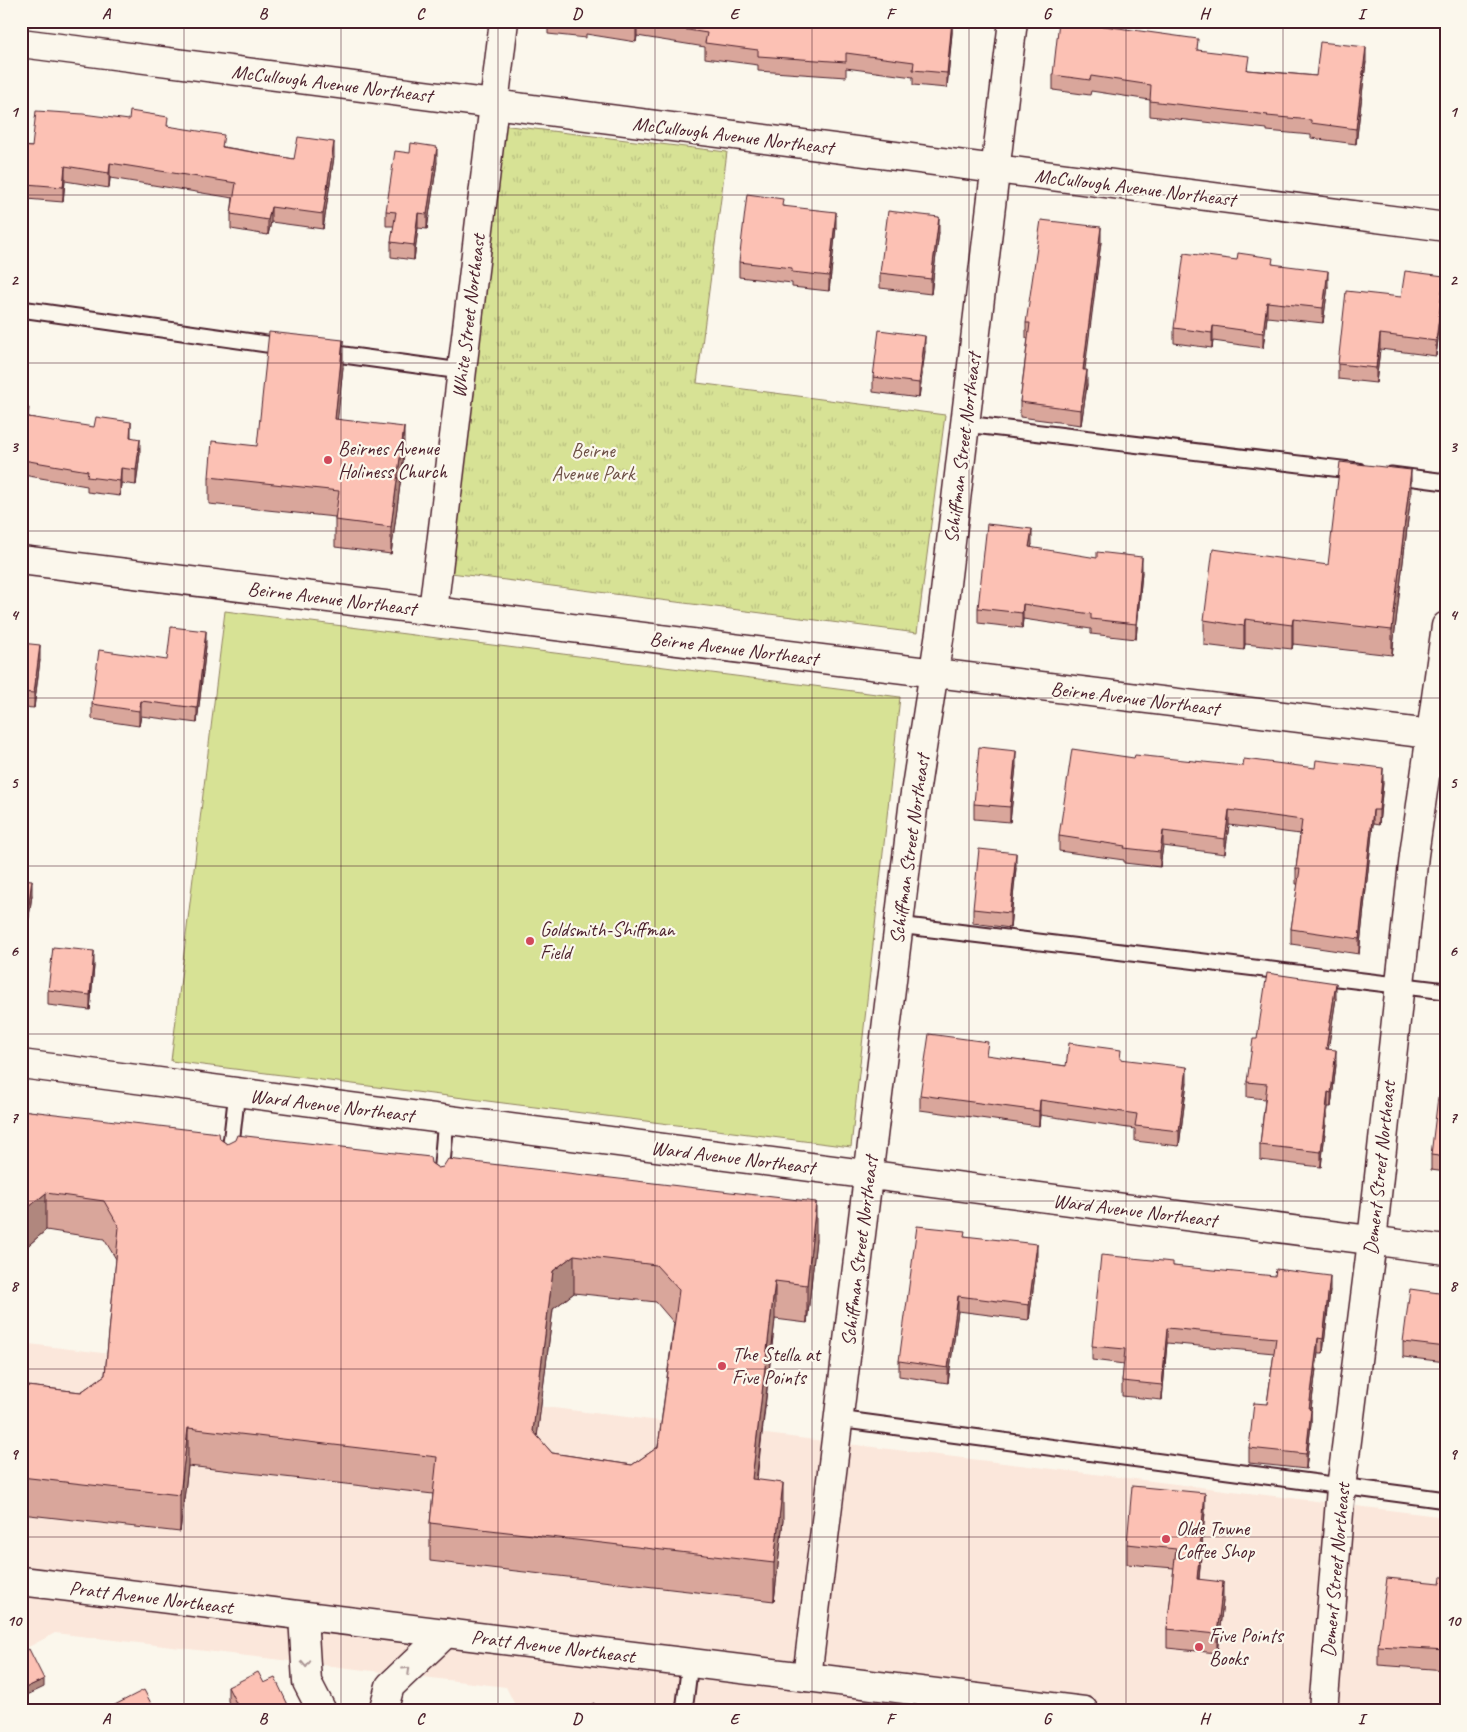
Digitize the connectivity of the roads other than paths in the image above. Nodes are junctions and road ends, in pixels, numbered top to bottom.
1 (504, 21) edge
2 (1013, 21) edge
3 (21, 43) edge
4 (494, 104) junction
5 (996, 169) junction
6 (1446, 226) edge
7 (21, 309) edge
8 (461, 371) junction
9 (965, 424) junction
10 (1446, 482) edge
11 (21, 560) edge
12 (433, 611) junction
13 (1446, 626) edge
14 (934, 672) junction
15 (1438, 735) edge
16 (898, 925) junction
17 (1399, 985) junction
18 (1446, 991) edge
19 (21, 1064) edge
20 (237, 1092) junction
21 (446, 1120) junction
22 (228, 1172) edge
23 (869, 1175) junction
24 (439, 1196) edge
25 (1372, 1241) junction
26 (1446, 1250) edge
27 (838, 1419) junction
28 (1341, 1488) junction
29 (1446, 1500) edge
30 (21, 1581) edge
31 (303, 1616) junction
32 (446, 1633) junction
33 (690, 1663) junction
34 (807, 1677) junction
35 (322, 1711) edge
36 (383, 1711) edge
37 (684, 1711) edge
38 (1084, 1711) edge
39 (1323, 1711) edge

1 - 4 street, White Street Northeast
2 - 5 street, Schiffman Street Northeast
3 - 4 street, McCullough Avenue Northeast
4 - 5 street, McCullough Avenue Northeast
4 - 8 street, White Street Northeast
5 - 6 street, McCullough Avenue Northeast
5 - 9 street, Schiffman Street Northeast
7 - 8 lane
8 - 12 street, White Street Northeast
9 - 10 lane
9 - 14 street, Schiffman Street Northeast
11 - 12 street, Beirne Avenue Northeast
12 - 14 street, Beirne Avenue Northeast
13 - 15 street, Dement Street Northeast
14 - 15 street, Beirne Avenue Northeast
14 - 16 street, Schiffman Street Northeast
15 - 17 street, Dement Street Northeast
16 - 17 lane
16 - 23 street, Schiffman Street Northeast
17 - 18 lane
17 - 25 street, Dement Street Northeast
19 - 20 street, Ward Avenue Northeast
20 - 21 street, Ward Avenue Northeast
20 - 22 lane
21 - 23 street, Ward Avenue Northeast
21 - 24 lane
23 - 25 street, Ward Avenue Northeast
23 - 27 street, Schiffman Street Northeast
25 - 26 street, Ward Avenue Northeast
25 - 28 street, Dement Street Northeast
27 - 28 lane
27 - 34 street, Schiffman Street Northeast
28 - 29 lane
28 - 39 street, Dement Street Northeast
30 - 31 street, Pratt Avenue Northeast
31 - 32 street, Pratt Avenue Northeast
31 -> 35 street
32 - 33 street, Pratt Avenue Northeast
36 -> 32 street
33 - 34 street, Pratt Avenue Northeast
33 - 37 lane
34 - 38 street, Pratt Avenue Northeast

